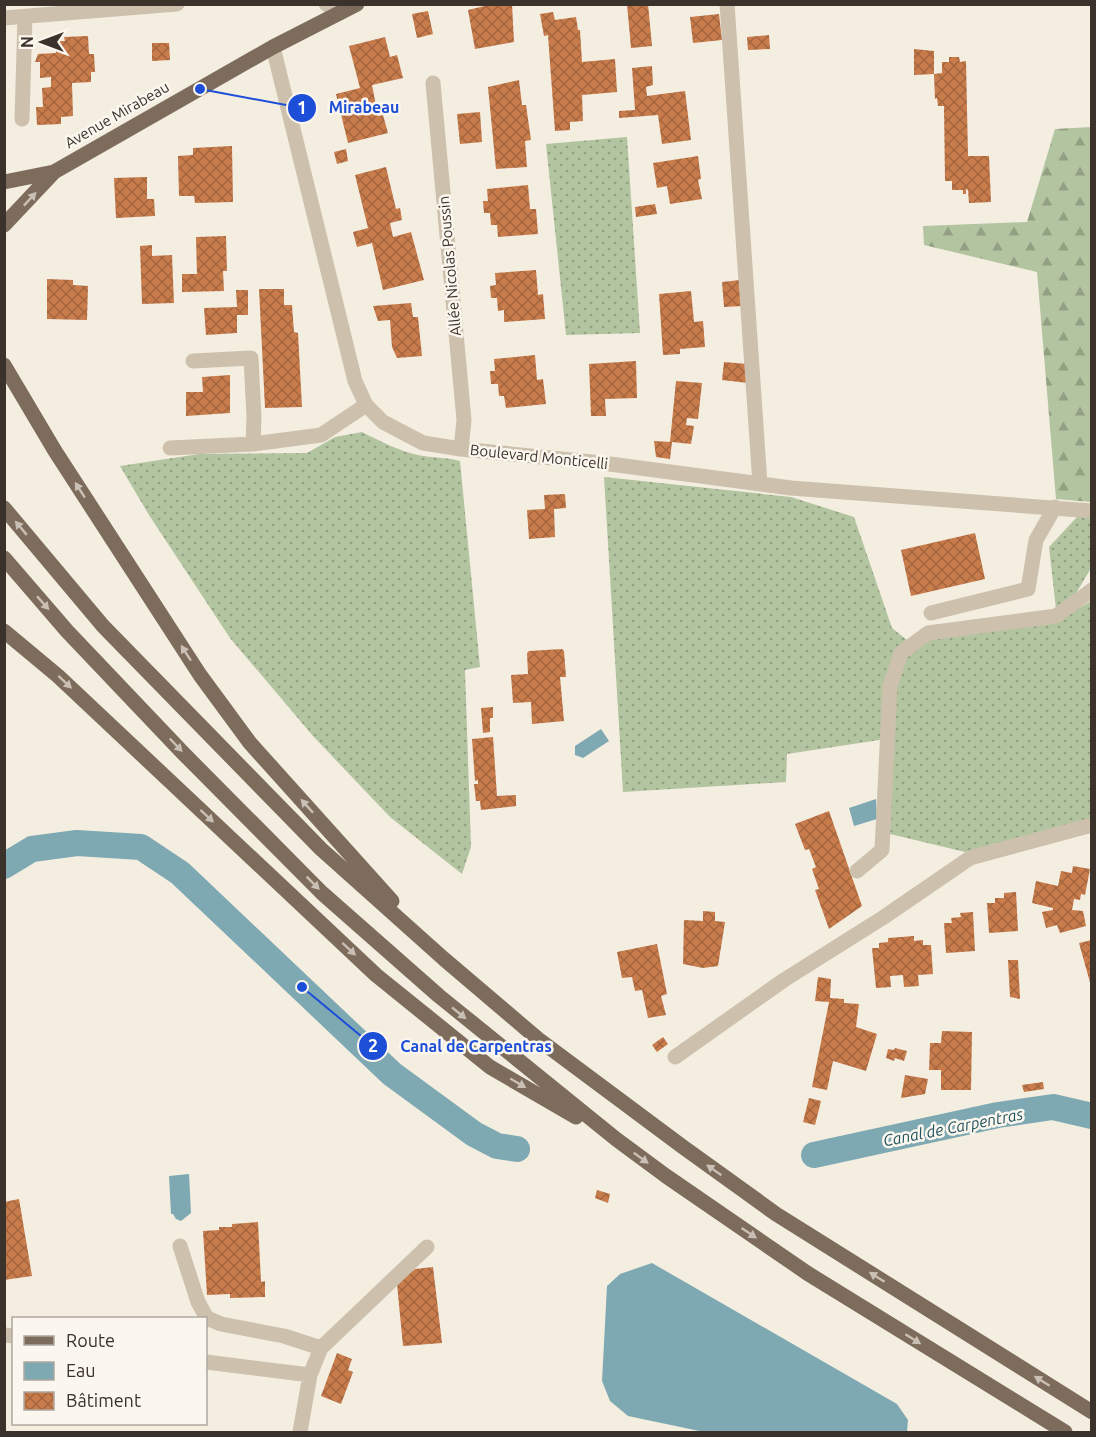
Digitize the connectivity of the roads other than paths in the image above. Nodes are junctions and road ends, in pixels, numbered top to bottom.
1 (177, 4) edge
2 (357, 4) edge
3 (727, 4) edge
4 (335, 7) edge
5 (25, 17) junction
6 (4, 18) edge
7 (273, 47) junction
8 (433, 83) dead end
9 (22, 119) dead end
10 (54, 172) junction
11 (4, 182) edge
12 (4, 225) edge
13 (194, 361) dead end
14 (4, 365) edge
15 (366, 405) junction
16 (253, 444) junction
17 (170, 448) dead end
18 (461, 448) junction
19 (760, 484) junction
20 (1055, 507) junction
21 (4, 508) edge
22 (1092, 511) edge
23 (4, 558) edge
24 (1092, 590) edge
25 (931, 613) dead end
26 (4, 631) edge
27 (1092, 825) edge
28 (857, 871) dead end
29 (444, 959) junction
30 (675, 1057) dead end
31 (616, 1139) junction
32 (180, 1246) dead end
33 (427, 1247) dead end
34 (206, 1317) edge
35 (207, 1318) edge
36 (321, 1348) junction
37 (207, 1362) edge
38 (310, 1375) junction
39 (1092, 1412) edge
40 (300, 1432) edge
41 (1065, 1432) edge

1 - 5 street
2 - 4 main road, Avenue Mirabeau
3 - 19 street
4 - 7 main road, Avenue Mirabeau
5 - 6 street
5 - 9 street
7 - 10 main road, Avenue Mirabeau
7 - 15 street, Boulevard Monticelli
8 - 18 street, Allée Nicolas Poussin
10 - 11 main road
12 -> 10 main road
13 - 16 street
29 -> 14 main road
15 - 16 street
15 - 18 street, Boulevard Monticelli
16 - 17 street
18 - 19 street, Boulevard Monticelli
19 - 20 street, Boulevard Monticelli
20 - 22 street, Boulevard Monticelli
20 - 25 street
29 -> 21 main road
23 -> 31 main road
24 - 28 street
26 -> 31 main road
27 - 30 street
39 -> 29 main road
31 -> 41 main road
32 - 34 street
33 - 36 street
35 - 36 street
36 - 38 street
37 - 38 street
38 - 40 street

